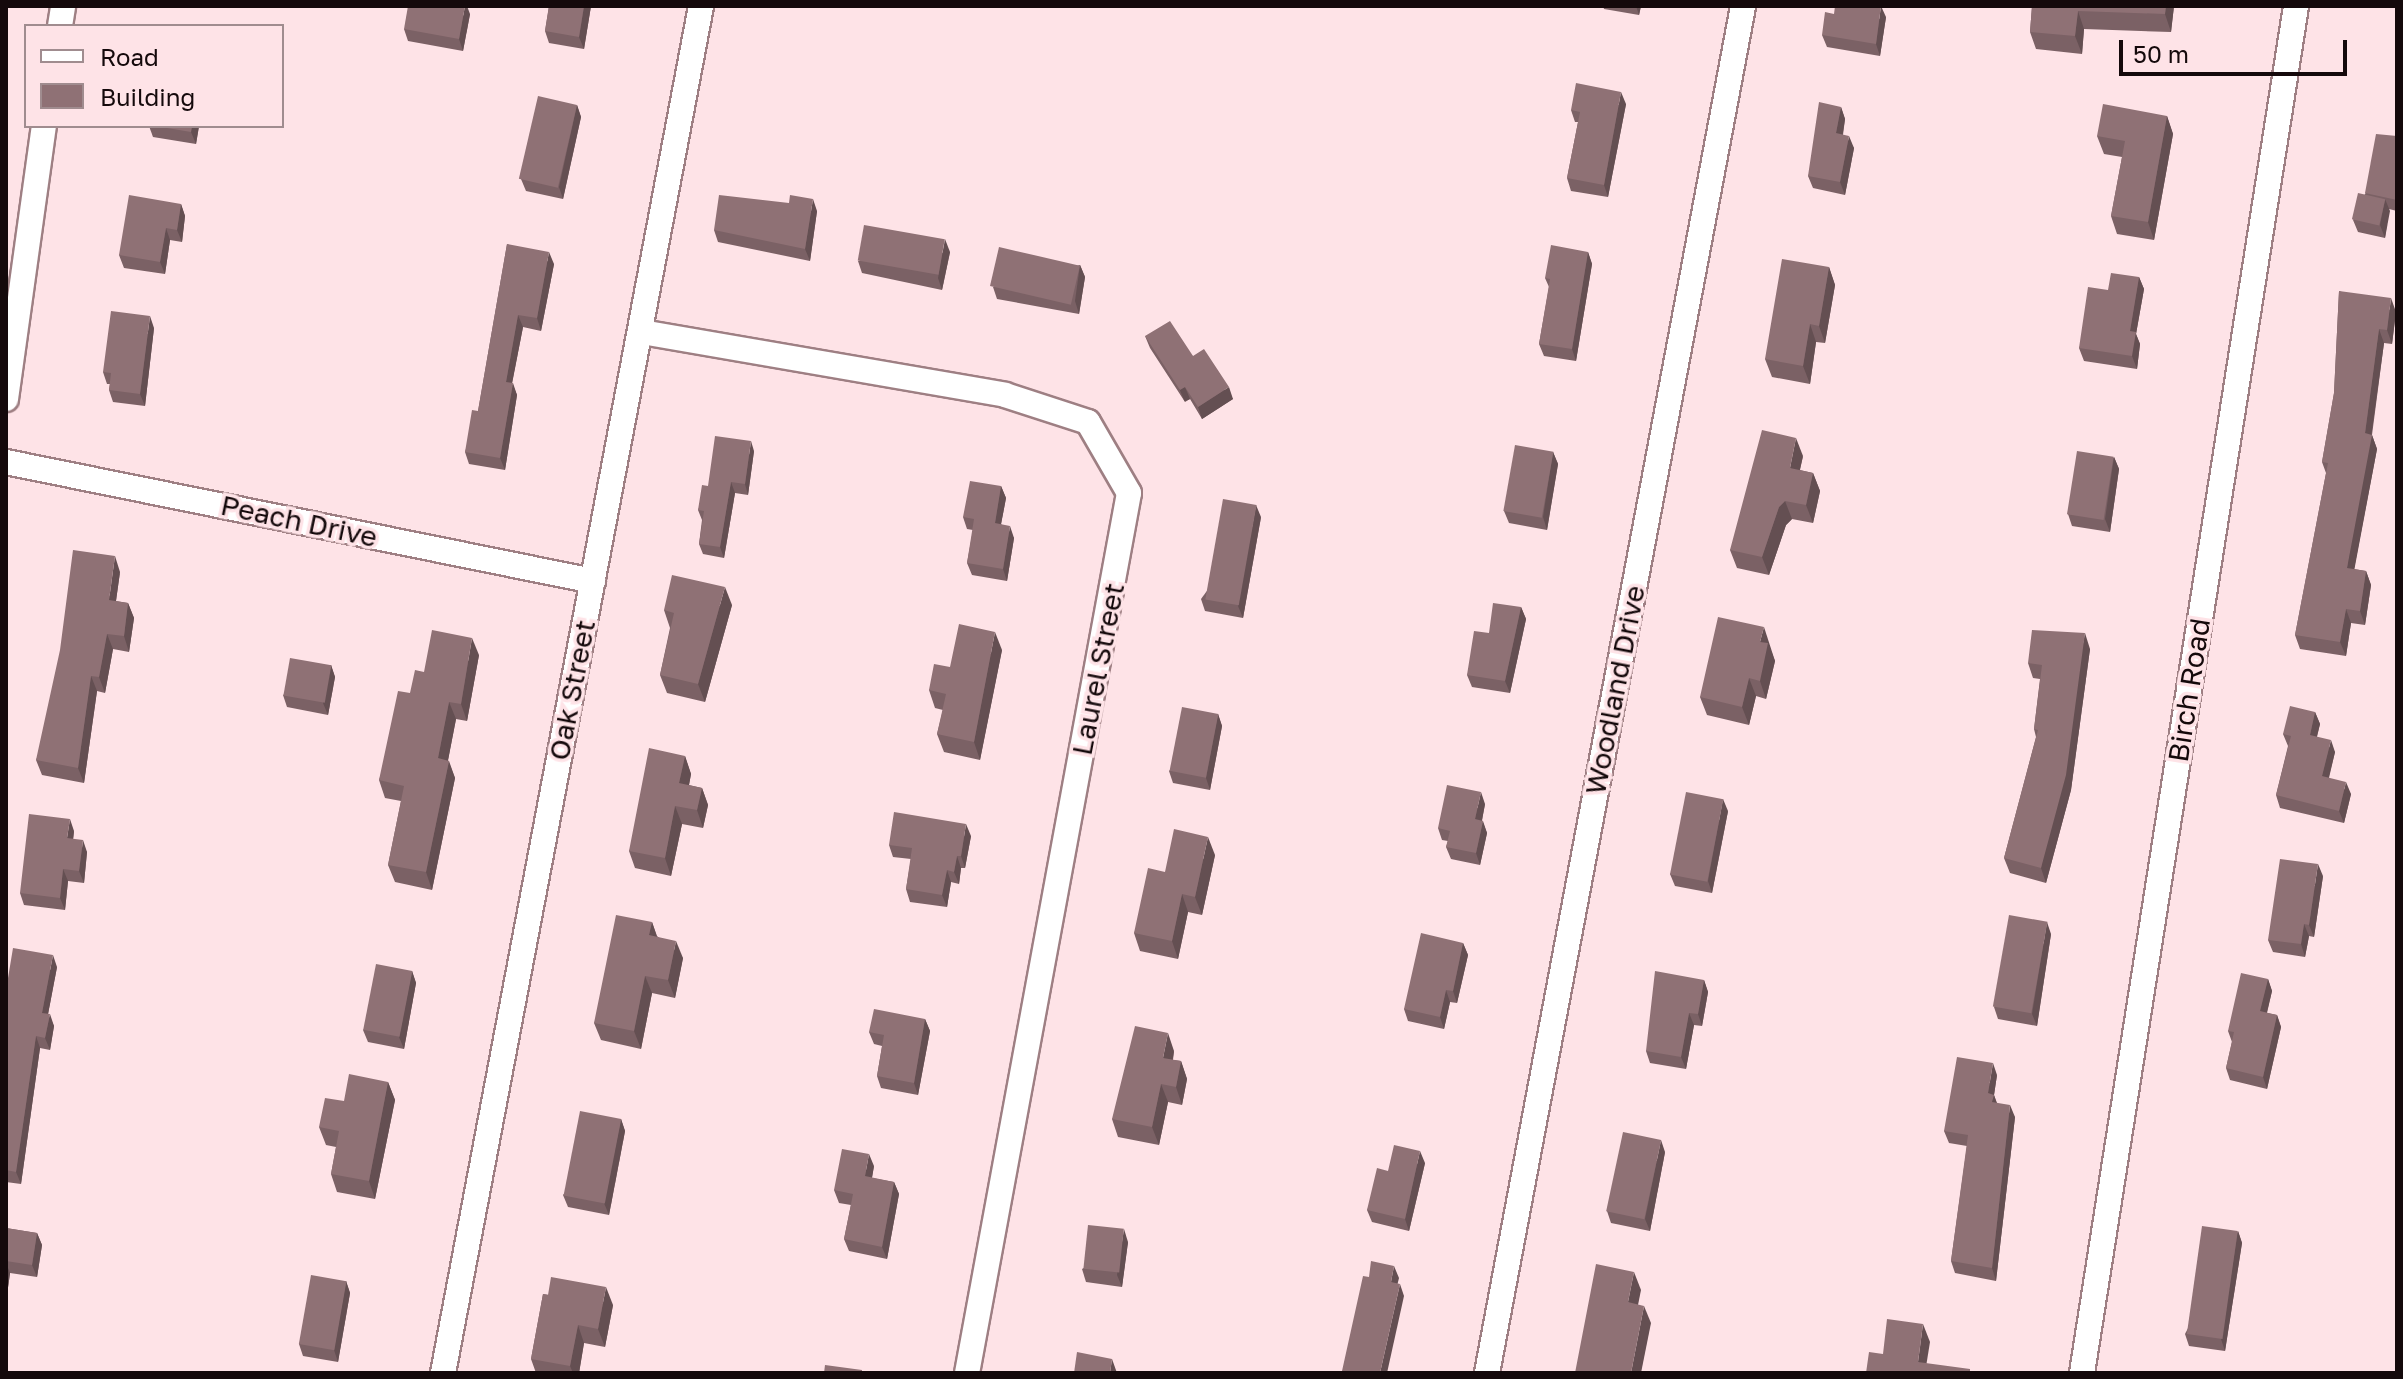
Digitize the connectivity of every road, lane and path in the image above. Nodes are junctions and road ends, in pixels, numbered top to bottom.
1 (701, 6) edge
2 (1743, 6) edge
3 (2296, 6) edge
4 (44, 128) edge
5 (12, 300) edge
6 (642, 332) junction
7 (6, 399) edge
8 (6, 462) edge
9 (593, 581) junction
10 (443, 1373) edge
11 (967, 1373) edge
12 (1487, 1373) edge
13 (2082, 1373) edge

1 - 6 street, Oak Street
2 - 12 street, Woodland Drive
3 - 13 street, Birch Road
4 - 5 street
5 - 7 street
6 - 9 street, Oak Street
6 - 11 street, Laurel Street
8 - 9 street, Peach Drive
9 - 10 street, Oak Street

